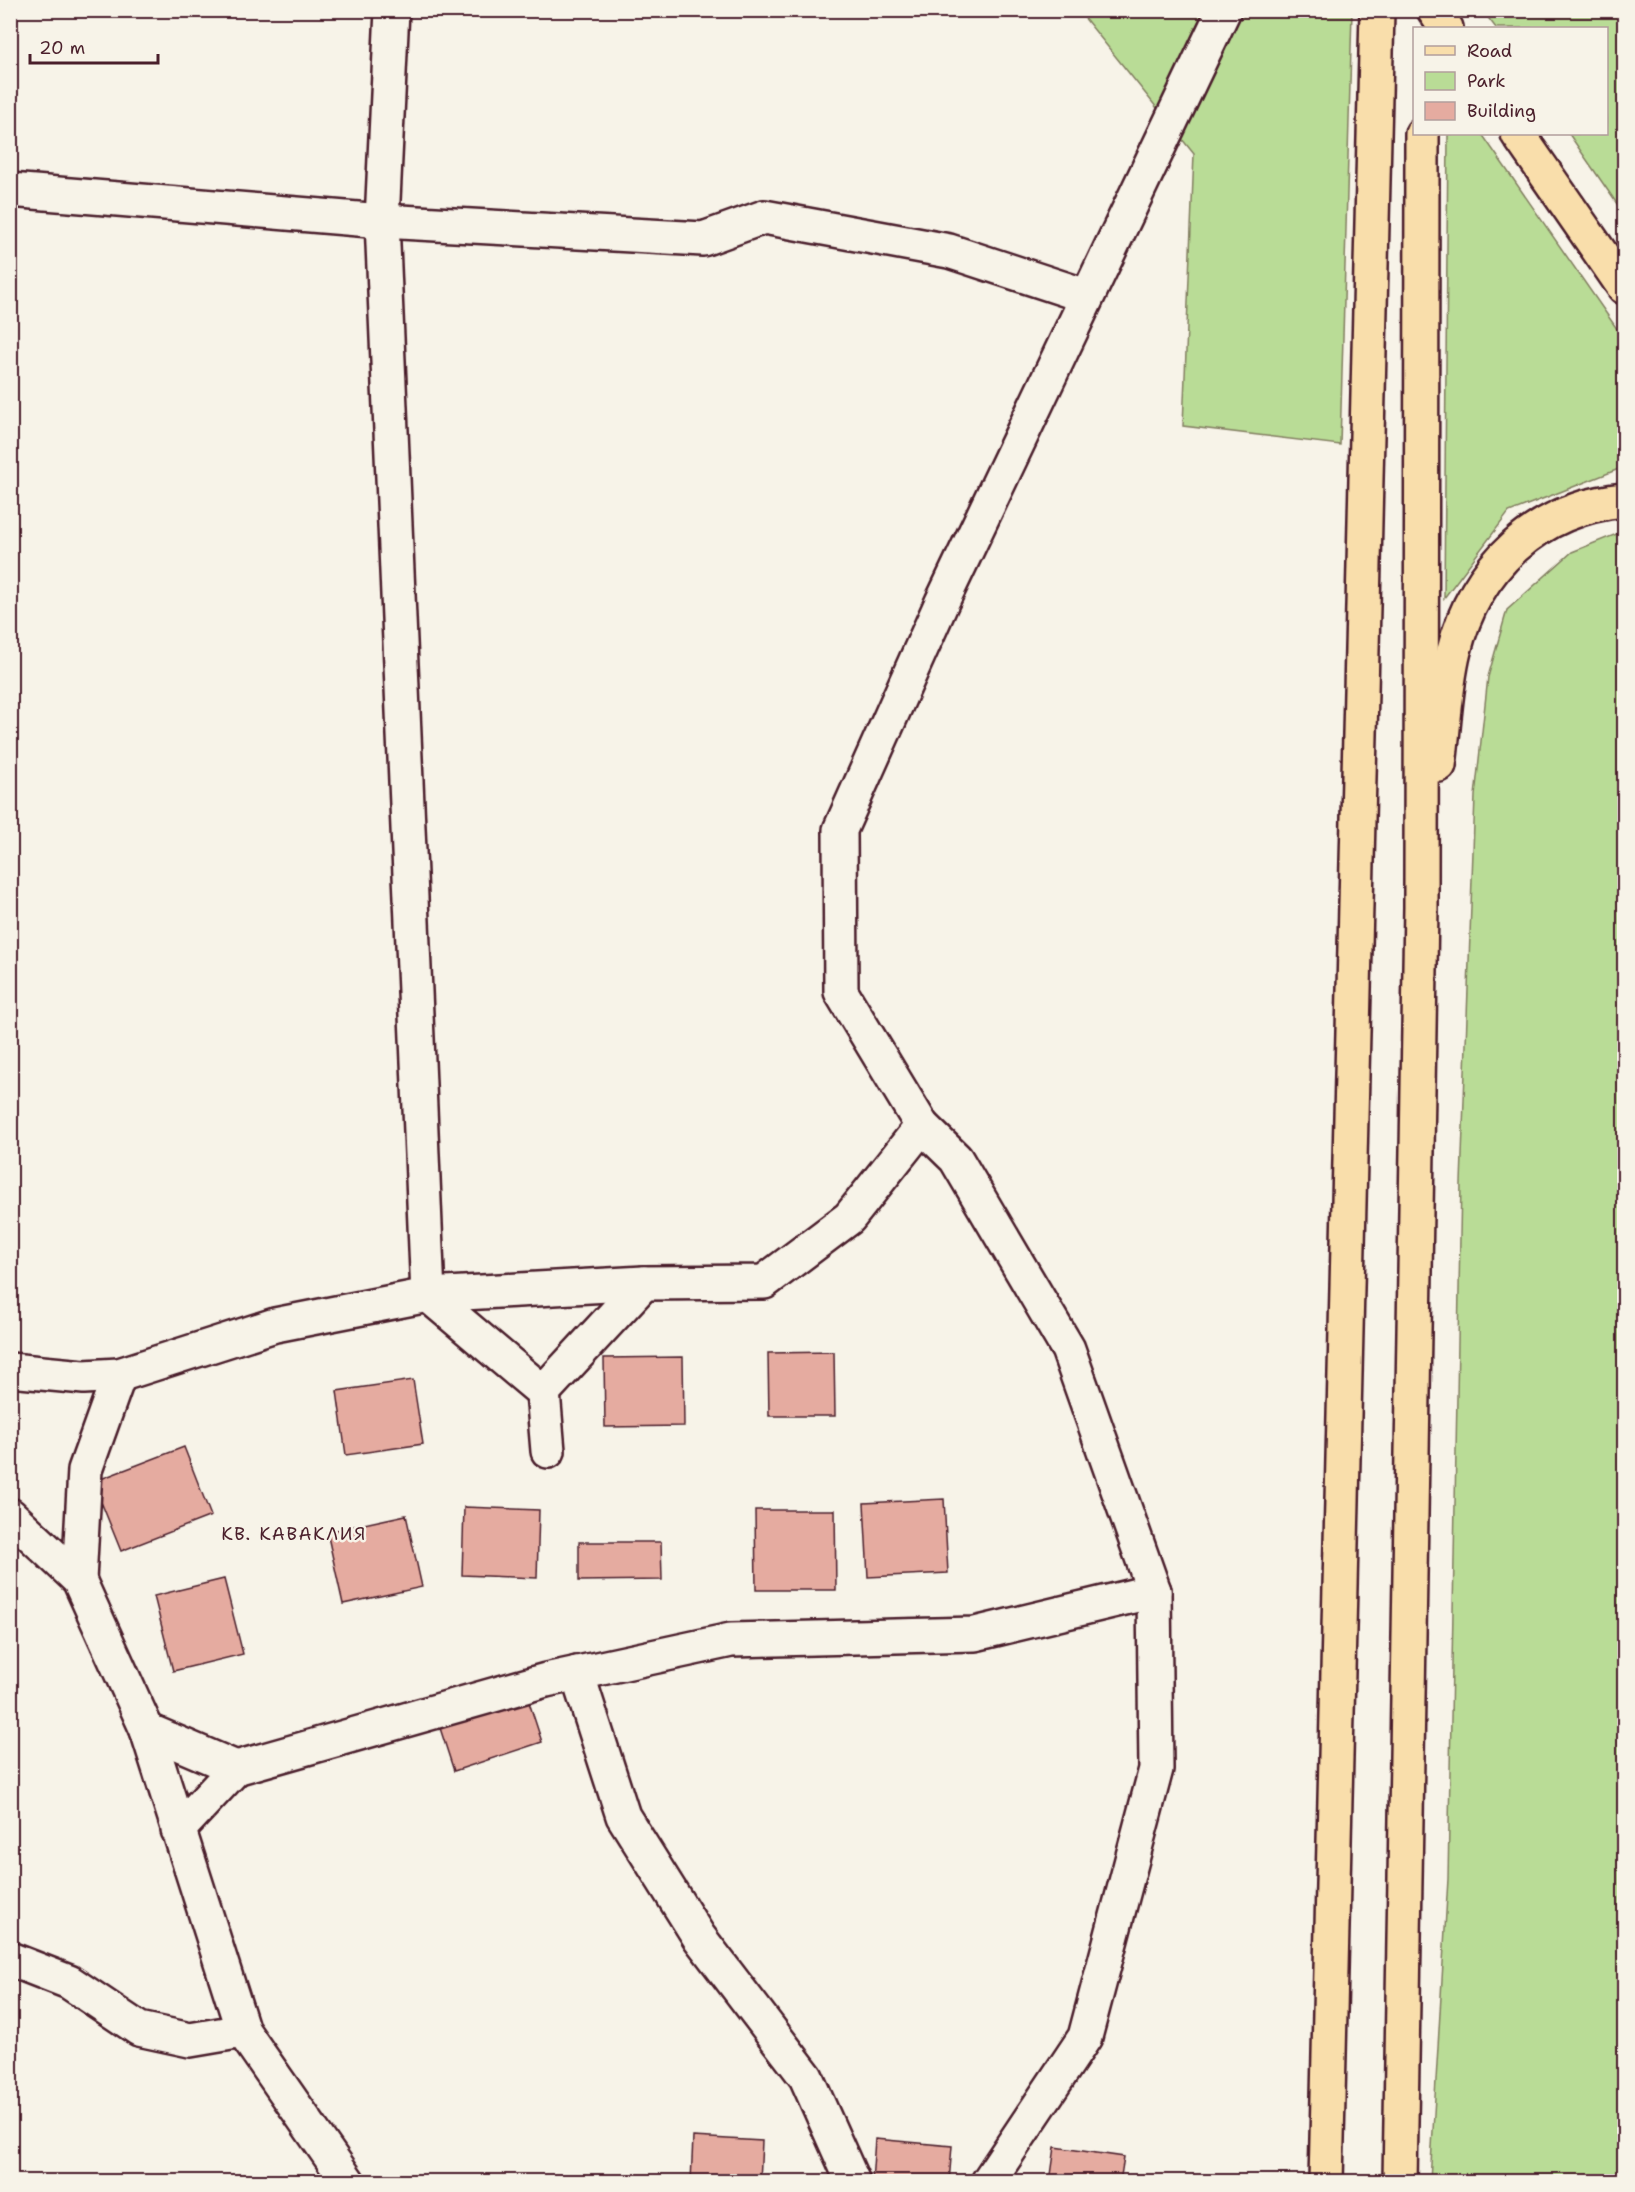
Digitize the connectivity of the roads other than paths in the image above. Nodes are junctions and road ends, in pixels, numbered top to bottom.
1 (392, 10) edge
2 (1224, 10) edge
3 (1377, 10) edge
4 (1423, 10) edge
5 (1434, 10) edge
6 (1423, 27) edge
7 (1445, 27) edge
8 (1422, 135) edge
9 (1519, 135) edge
10 (10, 190) edge
11 (382, 221) junction
12 (1624, 287) edge
13 (1086, 296) junction
14 (1624, 500) edge
15 (1421, 907) junction
16 (922, 1126) junction
17 (644, 1283) junction
18 (428, 1295) junction
19 (10, 1370) edge
20 (119, 1375) junction
21 (543, 1392) junction
22 (548, 1451) dead end
23 (10, 1515) edge
24 (79, 1580) junction
25 (1154, 1591) junction
26 (577, 1673) junction
27 (147, 1730) junction
28 (236, 1768) junction
29 (178, 1830) junction
30 (10, 1959) edge
31 (243, 2031) junction
32 (348, 2181) edge
33 (853, 2181) edge
34 (988, 2181) edge
35 (1326, 2181) edge
36 (1400, 2181) edge

1 - 11 street
2 - 13 street
3 - 35 main road
4 - 6 main road
5 - 7 main road
8 - 15 main road
9 - 12 main road
10 - 11 street
11 - 13 street
11 - 18 street
13 - 16 street
14 - 15 main road
15 - 36 main road
16 - 17 street
16 - 25 street
17 - 18 street
17 - 21 street
18 - 20 street
18 - 21 street
19 - 20 street
20 - 24 street
21 - 22 street
23 - 24 street
24 - 27 street
25 - 26 street
25 - 34 street
26 - 28 street
26 - 33 street
27 - 28 street
27 - 29 street
28 - 29 street
29 - 31 street
30 - 31 street
31 - 32 street

